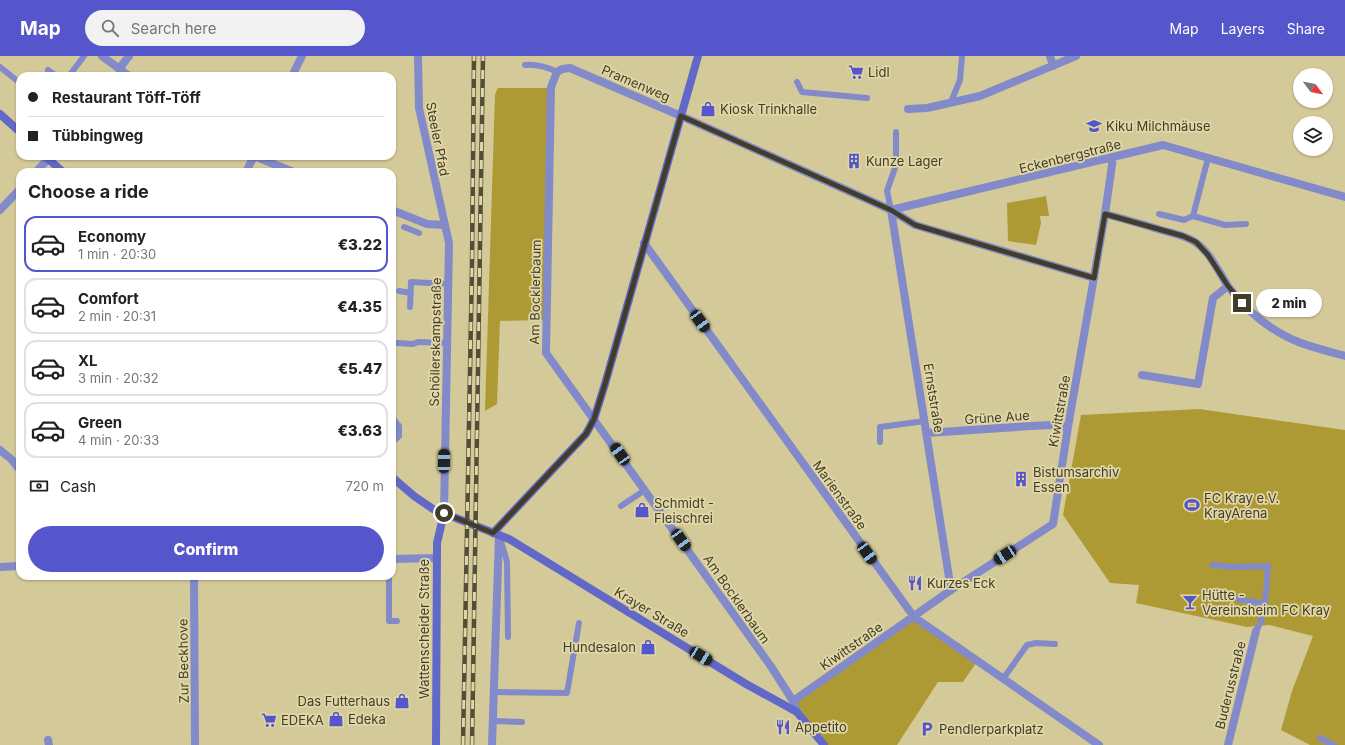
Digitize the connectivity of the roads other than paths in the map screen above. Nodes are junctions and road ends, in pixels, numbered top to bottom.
1 (84, 56) edge
2 (102, 56) edge
3 (129, 56) edge
4 (302, 56) edge
5 (418, 56) edge
6 (962, 56) edge
7 (1050, 56) edge
8 (1076, 56) edge
9 (695, 58) edge
10 (524, 65) dead end
11 (1053, 66) junction
12 (0, 67) edge
13 (119, 69) junction
14 (48, 70) dead end
15 (51, 72) edge
16 (72, 72) edge
17 (123, 72) edge
18 (294, 72) edge
19 (557, 72) junction
20 (16, 80) edge
21 (796, 82) dead end
22 (867, 98) dead end
23 (951, 102) junction
24 (908, 109) dead end
25 (0, 114) edge
26 (681, 116) junction
27 (16, 128) edge
28 (896, 132) dead end
29 (1113, 158) junction
30 (1208, 158) junction
31 (50, 160) edge
32 (265, 160) edge
33 (59, 168) edge
34 (284, 168) edge
35 (16, 193) edge
36 (1345, 197) edge
37 (0, 210) edge
38 (891, 210) junction
39 (396, 212) edge
40 (1105, 214) junction
41 (1159, 214) dead end
42 (408, 216) junction
43 (1193, 216) junction
44 (1246, 224) dead end
45 (444, 226) junction
46 (419, 233) dead end
47 (644, 243) junction
48 (1094, 278) junction
49 (448, 284) junction
50 (1228, 286) junction
51 (399, 291) dead end
52 (411, 293) junction
53 (410, 306) dead end
54 (397, 343) dead end
55 (447, 343) junction
56 (1345, 356) edge
57 (1142, 375) dead end
58 (594, 419) junction
59 (925, 421) junction
60 (396, 423) edge
61 (1068, 427) junction
62 (927, 434) junction
63 (396, 439) edge
64 (880, 442) dead end
65 (0, 450) edge
66 (16, 465) edge
67 (396, 480) edge
68 (645, 490) junction
69 (621, 506) dead end
70 (444, 513) junction
71 (496, 534) junction
72 (437, 558) junction
73 (396, 559) edge
74 (1213, 565) dead end
75 (16, 566) edge
76 (0, 567) edge
77 (194, 580) edge
78 (389, 580) edge
79 (951, 590) junction
80 (1208, 593) dead end
81 (1264, 604) junction
82 (914, 617) junction
83 (397, 621) dead end
84 (579, 623) dead end
85 (1256, 631) joint
86 (508, 637) dead end
87 (1055, 644) dead end
88 (1003, 679) junction
89 (494, 692) junction
90 (793, 701) junction
91 (797, 712) junction
92 (493, 721) junction
93 (522, 722) dead end
94 (1320, 738) dead end
95 (195, 745) edge
96 (436, 745) edge
97 (492, 745) edge
98 (824, 745) edge
99 (1099, 745) edge
100 (1228, 745) edge
101 (1334, 745) edge

1 - 16 lane
2 - 13 street
3 - 13 street
4 - 18 street
5 - 45 street, Steeler Pfad
6 - 23 lane
7 - 11 street
8 - 11 street
9 - 26 main road
10 - 19 lane
11 - 23 street
12 - 20 lane
13 - 17 street
14 - 15 lane
19 - 26 street, Pramenweg
19 - 58 street, Am Bocklerbaum
21 - 22 lane
23 - 24 street
25 - 27 main road
26 - 38 street, Pramenweg
26 - 47 main road
28 - 38 lane
29 - 30 street, Eckenbergstraße
29 - 38 street, Eckenbergstraße
29 - 40 street, Kiwittstraße
30 - 36 street, Eckenbergstraße
30 - 43 lane
31 - 33 main road
32 - 34 street
35 - 37 street
38 - 48 street, Pramenweg
38 - 59 street, Ernststraße
39 - 42 street
40 - 48 street, Kiwittstraße
40 - 50 street
41 - 43 lane
42 - 45 street
42 - 46 lane
43 - 44 lane
45 - 49 street, Schöllerskampstraße
47 - 58 main road
47 - 82 street, Marienstraße
48 - 61 street, Kiwittstraße
49 - 52 lane
49 - 55 street, Schöllerskampstraße
50 - 56 street
50 - 57 street
51 - 52 lane
52 - 53 lane
54 - 55 lane
55 - 70 street, Schöllerskampstraße
58 - 68 street, Am Bocklerbaum
58 - 71 main road
59 - 62 street, Ernststraße
59 - 64 lane
60 - 63 lane
61 - 62 street, Grüne Aue
61 - 79 street, Kiwittstraße
62 - 79 street, Ernststraße
65 - 66 street
67 - 70 main road, Krayer Straße
68 - 69 lane
68 - 90 street, Am Bocklerbaum
70 - 71 main road, Krayer Straße
70 - 72 main road, Wattenscheider Straße
71 - 86 lane
71 - 89 street
71 - 91 main road, Krayer Straße
72 - 73 street
72 - 96 main road, Wattenscheider Straße
74 - 81 lane
75 - 76 street
77 - 95 street, Zur Beckhove
78 - 83 lane
79 - 82 street, Kiwittstraße
80 - 81 lane
81 - 85 lane
82 - 88 street, Marienstraße
82 - 90 street, Kiwittstraße
84 - 89 lane
85 - 100 street, Buderusstraße
87 - 88 lane
88 - 99 street, Marienstraße
89 - 92 street
90 - 91 street, Am Bocklerbaum
91 - 98 main road, Krayer Straße
92 - 93 lane
92 - 97 street
94 - 101 lane

